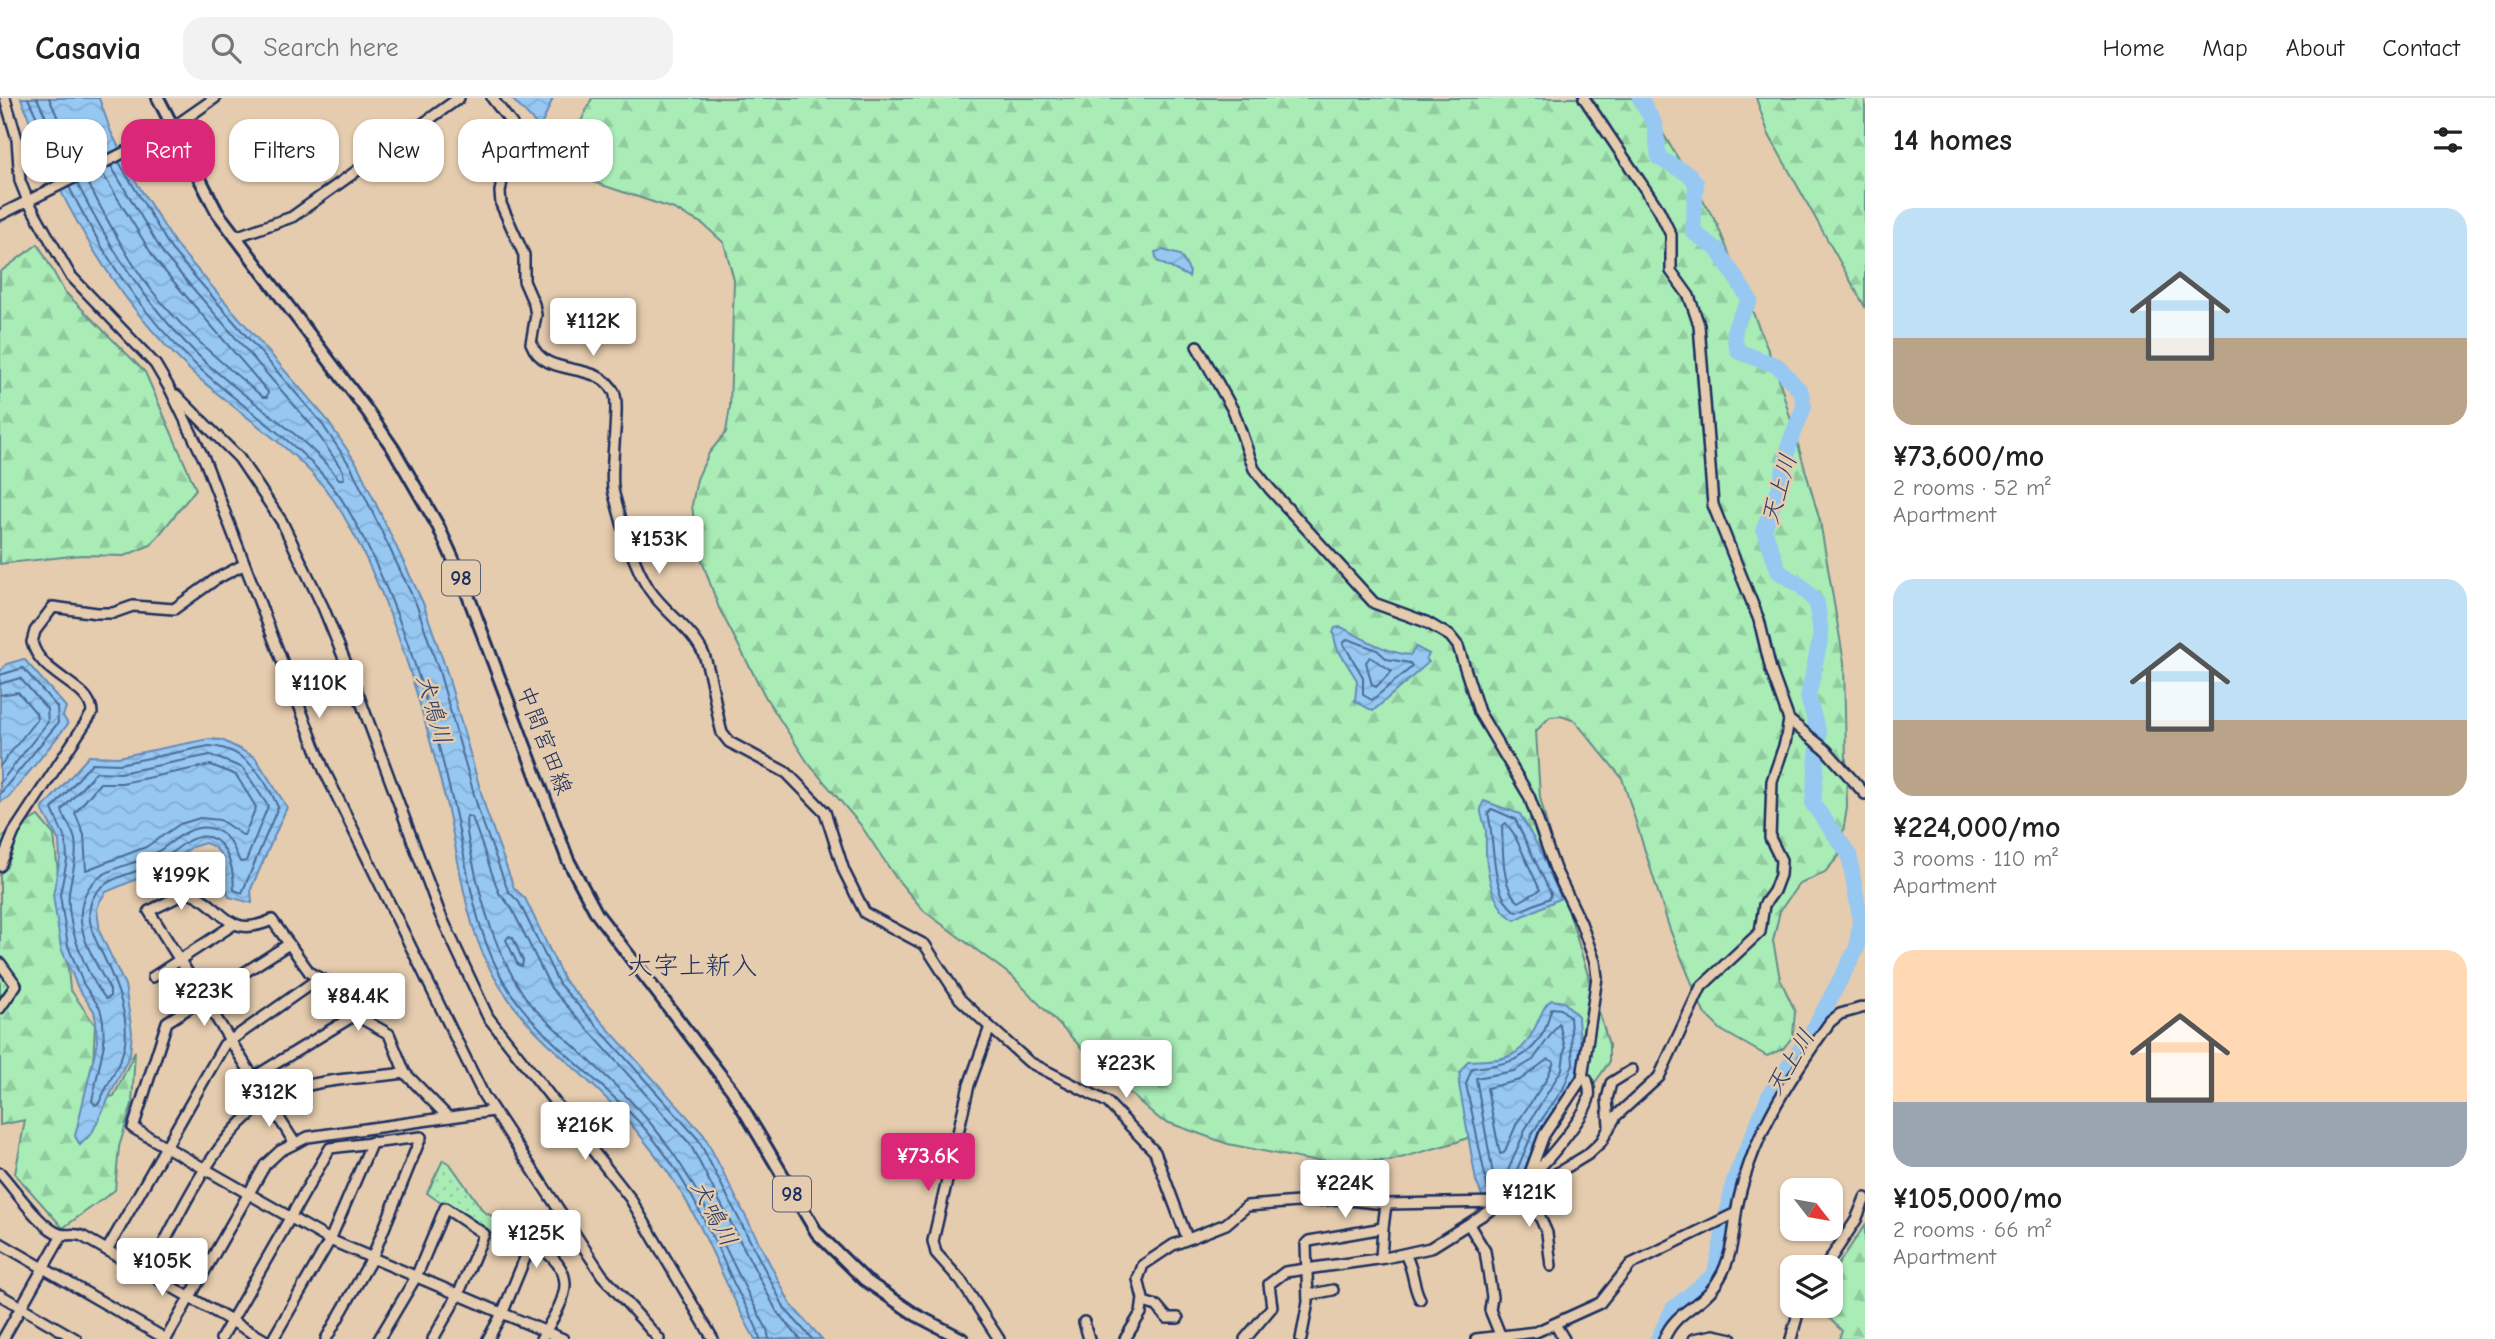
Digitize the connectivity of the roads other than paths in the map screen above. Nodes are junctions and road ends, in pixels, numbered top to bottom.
1 (5, 98) edge
2 (158, 98) edge
3 (215, 98) edge
4 (459, 98) edge
5 (492, 98) edge
6 (1584, 98) edge
7 (168, 119) edge
8 (185, 119) edge
9 (121, 154) edge
10 (201, 182) edge
11 (28, 201) junction
12 (0, 215) edge
13 (235, 237) junction
14 (1197, 345) dead end
15 (172, 391) junction
16 (243, 565) junction
17 (1789, 720) junction
18 (1865, 794) edge
19 (0, 866) edge
20 (233, 925) junction
21 (289, 944) junction
22 (180, 960) junction
23 (0, 963) edge
24 (153, 977) dead end
25 (319, 978) junction
26 (204, 1000) junction
27 (1865, 1007) edge
28 (0, 1008) edge
29 (355, 1015) junction
30 (990, 1027) junction
31 (229, 1040) junction
32 (1632, 1070) dead end
33 (405, 1073) junction
34 (254, 1077) junction
35 (1582, 1078) junction
36 (268, 1100) junction
37 (494, 1111) junction
38 (447, 1116) junction
39 (1609, 1125) junction
40 (294, 1142) junction
41 (372, 1142) junction
42 (166, 1147) junction
43 (206, 1170) junction
44 (0, 1174) edge
45 (1530, 1176) junction
46 (1525, 1188) junction
47 (248, 1195) junction
48 (1865, 1198) edge
49 (1503, 1202) junction
50 (1386, 1204) junction
51 (1736, 1213) junction
52 (290, 1218) junction
53 (1469, 1225) junction
54 (1383, 1228) junction
55 (62, 1235) junction
56 (1187, 1238) junction
57 (330, 1240) junction
58 (0, 1243) edge
59 (107, 1250) junction
60 (1405, 1255) junction
61 (1833, 1255) edge
62 (372, 1258) junction
63 (1381, 1258) junction
64 (1551, 1266) dead end
65 (43, 1267) junction
66 (1308, 1269) junction
67 (148, 1273) junction
68 (415, 1277) junction
69 (1333, 1290) dead end
70 (0, 1295) edge
71 (458, 1295) junction
72 (1308, 1296) junction
73 (190, 1297) junction
74 (1420, 1299) dead end
75 (1143, 1302) junction
76 (21, 1307) junction
77 (502, 1314) junction
78 (1178, 1318) dead end
79 (1797, 1318) edge
80 (231, 1321) junction
81 (1084, 1322) dead end
82 (1555, 1324) junction
83 (544, 1335) edge
84 (1501, 1336) junction
85 (2, 1339) edge
86 (76, 1339) edge
87 (166, 1339) edge
88 (221, 1339) edge
89 (263, 1339) edge
90 (273, 1339) edge
91 (326, 1339) edge
92 (379, 1339) edge
93 (433, 1339) edge
94 (488, 1339) edge
95 (562, 1339) edge
96 (659, 1339) edge
97 (713, 1339) edge
98 (962, 1339) edge
99 (999, 1339) edge
100 (1089, 1339) edge
101 (1125, 1339) edge
102 (1245, 1339) edge
103 (1301, 1339) edge
104 (1476, 1339) edge
105 (1564, 1339) edge
106 (1664, 1339) edge
107 (1694, 1339) edge
108 (1732, 1339) edge
109 (1791, 1339) edge

1 - 11 street
2 - 7 main road, 中間宮田線 / 98
3 - 8 street
4 - 13 street
5 - 30 street
6 - 17 street
9 - 11 street
10 - 13 main road, 中間宮田線 / 98
11 - 12 street
11 - 15 street
13 - 98 main road, 中間宮田線 / 98
14 - 35 street
15 - 16 street
15 - 97 street
16 - 19 street
16 - 37 street
17 - 18 street
17 - 39 street
20 - 21 street
20 - 22 street
20 - 22 street
21 - 25 street
21 - 26 street
22 - 24 street
22 - 26 street
23 - 28 street
25 - 29 street
25 - 31 street
26 - 31 street
26 - 42 street
27 - 51 street
29 - 33 street
29 - 34 street
30 - 56 street
30 - 99 street
31 - 34 street
31 - 42 street
32 - 39 street
33 - 36 street
33 - 38 street
34 - 36 street
35 - 45 street
35 - 45 street
36 - 40 street
36 - 43 street
37 - 38 street
37 - 96 street
38 - 40 street
39 - 46 street
40 - 47 street
41 - 52 street
41 - 57 street
41 - 62 street
42 - 43 street
42 - 59 street
43 - 47 street
43 - 67 street
44 - 55 street
45 - 46 street
46 - 49 street
46 - 64 street
47 - 52 street
47 - 73 street
48 - 61 street
49 - 50 street
49 - 53 street
50 - 54 street
50 - 56 street
51 - 82 street
51 - 106 street
52 - 57 street
52 - 80 street
53 - 60 street
53 - 84 street
54 - 63 street
54 - 66 street
55 - 59 street
55 - 65 street
56 - 75 street
57 - 62 street
57 - 90 street
58 - 65 street
59 - 67 street
60 - 63 street
60 - 74 street
62 - 68 street
62 - 91 street
63 - 66 street
65 - 76 street
65 - 87 street
66 - 72 street
66 - 102 street
67 - 73 street
68 - 71 street
68 - 71 street
68 - 92 street
69 - 72 street
70 - 76 street
71 - 77 street
71 - 93 street
72 - 103 street
73 - 80 street
73 - 87 street
75 - 78 street
75 - 101 street
76 - 85 street
76 - 86 street
77 - 83 street
77 - 83 street
77 - 94 street
79 - 109 street
80 - 88 street
80 - 89 street
81 - 100 street
82 - 84 street
82 - 105 street
83 - 95 street
84 - 104 street
107 - 108 street

